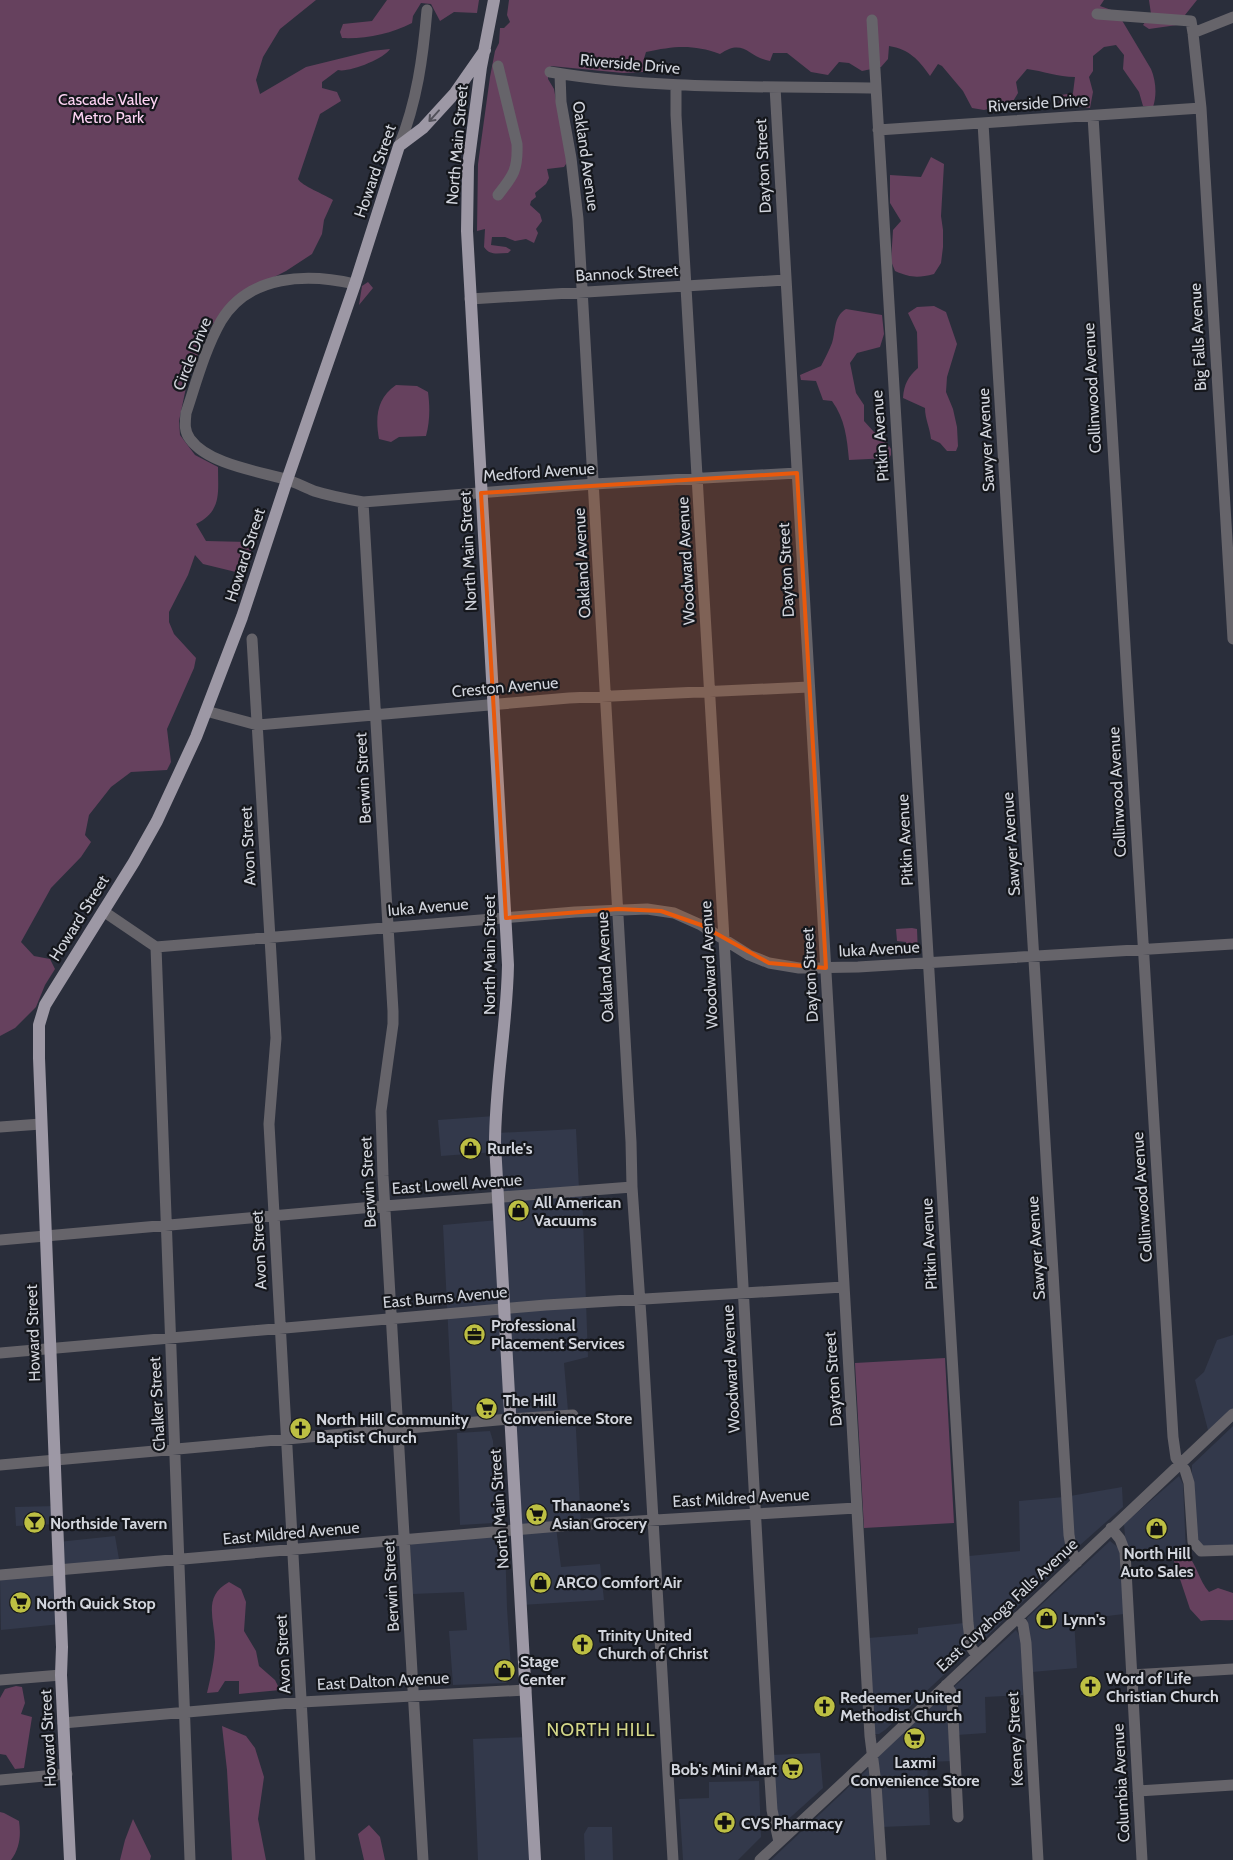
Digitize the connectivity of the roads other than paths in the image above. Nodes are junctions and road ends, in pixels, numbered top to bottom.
1 (494, 0) edge
2 (427, 10) dead end
3 (1097, 14) dead end
4 (1233, 18) edge
5 (872, 20) dead end
6 (1193, 32) junction
7 (485, 50) junction
8 (498, 66) dead end
9 (555, 73) joint
10 (676, 86) junction
11 (774, 87) junction
12 (876, 88) junction
13 (1201, 108) junction
14 (1093, 116) junction
15 (983, 123) junction
16 (878, 130) junction
17 (399, 146) junction
18 (498, 195) dead end
19 (785, 280) junction
20 (355, 284) junction
21 (686, 286) junction
22 (582, 292) junction
23 (470, 299) junction
24 (796, 473) junction
25 (697, 478) junction
26 (286, 480) junction
27 (594, 484) junction
28 (481, 493) junction
29 (363, 502) junction
30 (252, 638) dead end
31 (1233, 639) edge
32 (809, 687) junction
33 (710, 690) junction
34 (606, 696) junction
35 (493, 705) junction
36 (206, 712) junction
37 (376, 715) junction
38 (258, 725) junction
39 (618, 909) junction
40 (103, 911) junction
41 (506, 918) junction
42 (388, 927) junction
43 (270, 938) junction
44 (724, 940) junction
45 (1233, 944) edge
46 (156, 947) junction
47 (1142, 949) junction
48 (1034, 956) junction
49 (928, 962) junction
50 (826, 968) junction
51 (41, 1124) junction
52 (0, 1127) edge
53 (632, 1187) junction
54 (497, 1197) junction
55 (385, 1206) junction
56 (274, 1216) junction
57 (165, 1225) junction
58 (45, 1235) junction
59 (0, 1240) edge
60 (843, 1287) junction
61 (743, 1294) junction
62 (640, 1300) junction
63 (503, 1309) junction
64 (392, 1318) junction
65 (280, 1328) junction
66 (170, 1338) junction
67 (50, 1348) junction
68 (0, 1353) edge
69 (1233, 1414) edge
70 (573, 1415) dead end
71 (509, 1419) junction
72 (399, 1430) junction
73 (286, 1440) junction
74 (175, 1449) junction
75 (54, 1460) junction
76 (0, 1464) edge
77 (1181, 1465) junction
78 (856, 1508) junction
79 (756, 1514) junction
80 (653, 1519) junction
81 (1111, 1528) junction
82 (516, 1531) junction
83 (405, 1541) junction
84 (293, 1550) junction
85 (1233, 1550) edge
86 (179, 1560) junction
87 (1077, 1562) junction
88 (59, 1570) junction
89 (0, 1575) edge
90 (1018, 1618) junction
91 (977, 1656) junction
92 (1233, 1669) edge
93 (61, 1675) junction
94 (1131, 1675) junction
95 (0, 1680) edge
96 (946, 1685) junction
97 (526, 1690) junction
98 (413, 1695) junction
99 (302, 1702) junction
100 (183, 1711) junction
101 (63, 1723) junction
102 (872, 1754) junction
103 (67, 1774) junction
104 (0, 1780) edge
105 (1233, 1785) edge
106 (1138, 1791) junction
107 (958, 1817) dead end
108 (779, 1842) junction
109 (70, 1860) edge
110 (190, 1860) edge
111 (310, 1860) edge
112 (423, 1860) edge
113 (535, 1860) edge
114 (672, 1860) edge
115 (760, 1860) edge
116 (881, 1860) edge
117 (1038, 1860) edge
118 (1142, 1860) edge

1 - 7 main road, North Main Street
2 - 17 street, Howard Street
3 - 6 street
4 - 6 street
5 - 12 street, Pitkin Avenue
6 - 13 street, Big Falls Avenue
7 -> 17 main road
7 - 23 main road, North Main Street
8 - 18 street
9 - 10 street, Riverside Drive
9 - 22 street, Oakland Avenue
10 - 11 street, Riverside Drive
10 - 21 street, Woodward Avenue
11 - 12 street, Riverside Drive
11 - 19 street, Dayton Street
12 - 16 street, Pitkin Avenue
13 - 14 street, Riverside Drive
13 - 31 street, Big Falls Avenue
14 - 15 street, Riverside Drive
14 - 47 street, Collinwood Avenue
15 - 16 street, Riverside Drive
15 - 48 street, Sawyer Avenue
16 - 49 street, Pitkin Avenue
17 - 20 main road, Howard Street
19 - 21 street, Bannock Street
19 - 24 street, Dayton Street
20 - 26 main road, Howard Street
20 - 26 street, Circle Drive
21 - 22 street, Bannock Street
21 - 25 street, Woodward Avenue
22 - 23 street, Bannock Street
22 - 27 street, Oakland Avenue
23 - 28 main road, North Main Street
24 - 25 street, Medford Avenue
24 - 32 street, Dayton Street
25 - 27 street, Medford Avenue
25 - 33 street, Woodward Avenue
26 - 29 street, Medford Avenue
26 - 36 main road, Howard Street
27 - 28 street, Medford Avenue
27 - 34 street, Oakland Avenue
28 - 29 street, Medford Avenue
28 - 35 main road, North Main Street
29 - 37 street, Berwin Street
30 - 38 street, Avon Street
32 - 33 street, Creston Avenue
32 - 50 street, Dayton Street
33 - 34 street, Creston Avenue
33 - 44 street, Woodward Avenue
34 - 35 street, Creston Avenue
34 - 39 street, Oakland Avenue
35 - 37 street, Creston Avenue
35 - 41 main road, North Main Street
36 - 38 street, Creston Avenue
36 - 40 main road, Howard Street
37 - 38 street, Creston Avenue
37 - 42 street, Berwin Street
38 - 43 street, Avon Street
39 - 41 street, Iuka Avenue
39 - 44 street, Iuka Avenue
39 - 53 street, Oakland Avenue
40 - 46 street
40 - 51 main road, Howard Street
41 - 42 street, Iuka Avenue
41 - 54 main road, North Main Street
42 - 43 street, Iuka Avenue
42 - 55 street, Berwin Street
43 - 46 street, Iuka Avenue
43 - 56 street, Avon Street
44 - 50 street, Iuka Avenue
44 - 61 street, Woodward Avenue
45 - 47 street, Iuka Avenue
46 - 57 street, Chalker Street
47 - 48 street, Iuka Avenue
47 - 77 street, Collinwood Avenue
48 - 49 street, Iuka Avenue
48 - 87 street, Sawyer Avenue
49 - 50 street, Iuka Avenue
49 - 91 street, Pitkin Avenue
50 - 60 street, Dayton Street
51 - 52 street
51 - 58 main road, Howard Street
53 - 54 street, East Lowell Avenue
53 - 62 street, Oakland Avenue
54 - 55 street, East Lowell Avenue
54 - 63 main road, North Main Street
55 - 56 street, East Lowell Avenue
55 - 64 street, Berwin Street
56 - 57 street, East Lowell Avenue
56 - 65 street, Avon Street
57 - 58 street, East Lowell Avenue
57 - 66 street, Chalker Street
58 - 59 street, East Lowell Avenue
58 - 67 main road, Howard Street
60 - 61 street, East Burns Avenue
60 - 78 street, Dayton Street
61 - 62 street, East Burns Avenue
61 - 79 street, Woodward Avenue
62 - 63 street, East Burns Avenue
62 - 80 street, Oakland Avenue
63 - 64 street, East Burns Avenue
63 - 71 main road, North Main Street
64 - 65 street, East Burns Avenue
64 - 72 street, Berwin Street
65 - 66 street, East Burns Avenue
65 - 73 street, Avon Street
66 - 67 street, East Burns Avenue
66 - 74 street, Chalker Street
67 - 68 street, East Burns Avenue
67 - 75 main road, Howard Street
69 - 77 street, East Cuyahoga Falls Avenue
70 - 71 street
71 - 72 street
71 - 82 main road, North Main Street
72 - 73 street
72 - 83 street, Berwin Street
73 - 74 street
73 - 84 street, Avon Street
74 - 75 street
74 - 86 street, Chalker Street
75 - 76 street
75 - 88 main road, Howard Street
77 - 81 street, East Cuyahoga Falls Avenue
77 - 85 street, Collinwood Avenue
78 - 79 street, East Mildred Avenue
78 - 102 street, Dayton Street
79 - 80 street, East Mildred Avenue
79 - 108 street, Woodward Avenue
80 - 82 street, East Mildred Avenue
80 - 114 street, Oakland Avenue
81 - 87 street, East Cuyahoga Falls Avenue
81 - 94 street, Columbia Avenue
82 - 83 street, East Mildred Avenue
82 - 97 main road, North Main Street
83 - 84 street, East Mildred Avenue
83 - 98 street, Berwin Street
84 - 86 street, East Mildred Avenue
84 - 99 street, Avon Street
86 - 88 street, East Mildred Avenue
86 - 100 street, Chalker Street
87 - 90 street, East Cuyahoga Falls Avenue
88 - 89 street, East Mildred Avenue
88 - 93 main road, Howard Street
90 - 91 street, East Cuyahoga Falls Avenue
90 - 117 street, Keeney Street
91 - 96 street, East Cuyahoga Falls Avenue
92 - 94 street
93 - 95 street
93 - 101 main road, Howard Street
94 - 106 street, Columbia Avenue
96 - 102 street, East Cuyahoga Falls Avenue
96 - 107 street
97 - 98 street, East Dalton Avenue
97 - 113 main road, North Main Street
98 - 99 street, East Dalton Avenue
98 - 112 street, Berwin Street
99 - 100 street, East Dalton Avenue
99 - 111 street, Avon Street
100 - 101 street, East Dalton Avenue
100 - 110 street, Chalker Street
101 - 103 main road, Howard Street
102 - 108 street, East Cuyahoga Falls Avenue
102 - 116 street, Dayton Street
103 - 104 street
103 - 109 main road, Howard Street
105 - 106 street
106 - 118 street, Columbia Avenue
108 - 115 street, East Cuyahoga Falls Avenue

